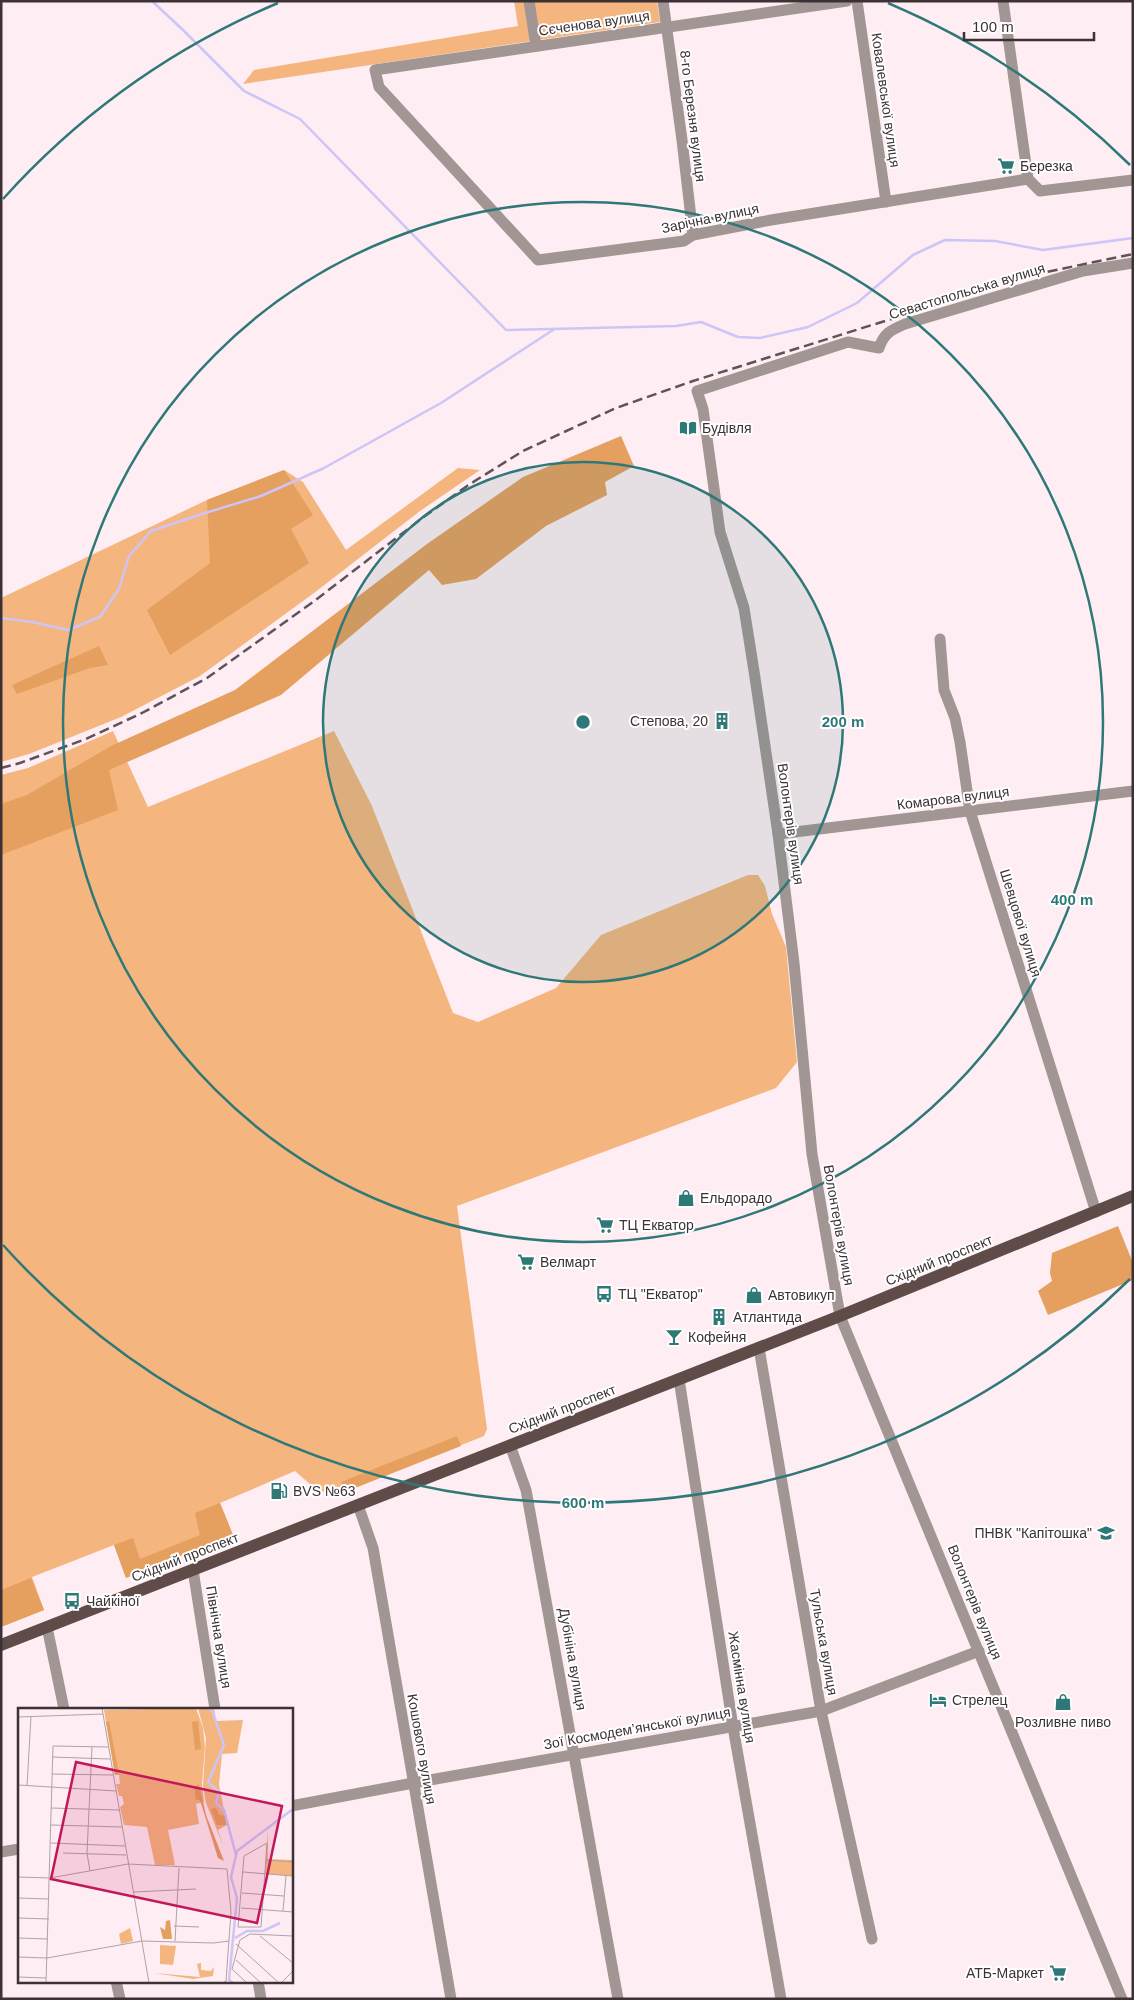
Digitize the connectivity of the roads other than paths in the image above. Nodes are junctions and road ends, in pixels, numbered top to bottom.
1 (529, 1) edge
2 (663, 1) edge
3 (847, 1) edge
4 (857, 1) edge
5 (1003, 1) edge
6 (666, 27) junction
7 (536, 46) junction
8 (375, 70) joint
9 (1028, 179) junction
10 (1133, 180) edge
11 (886, 202) junction
12 (693, 235) junction
13 (1133, 263) edge
14 (703, 410) joint
15 (940, 639) dead end
16 (1133, 791) edge
17 (970, 811) junction
18 (778, 834) junction
19 (1133, 1196) edge
20 (1096, 1212) junction
21 (840, 1316) junction
22 (759, 1348) junction
23 (679, 1379) junction
24 (510, 1446) junction
25 (358, 1505) junction
26 (193, 1570) junction
27 (47, 1627) junction
28 (1, 1645) edge
29 (978, 1651) junction
30 (64, 1708) edge
31 (215, 1708) edge
32 (821, 1711) junction
33 (733, 1727) junction
34 (575, 1754) junction
35 (413, 1783) junction
36 (292, 1806) edge
37 (18, 1849) edge
38 (1, 1852) edge
39 (872, 1939) dead end
40 (116, 1982) edge
41 (258, 1982) edge
42 (120, 1999) edge
43 (261, 1999) edge
44 (451, 1999) edge
45 (618, 1999) edge
46 (782, 1999) edge
47 (1122, 1999) edge

1 - 7 street
2 - 6 street, 8-го Березня вулиця
3 - 6 street, Сєченова вулиця
4 - 11 street, Ковалевської вулиця
5 - 9 street
6 - 7 street, Сєченова вулиця
6 - 12 street, 8-го Березня вулиця
7 - 8 street, Сєченова вулиця
8 - 12 street, Зарічна вулиця
9 - 10 street
9 - 11 street, Зарічна вулиця
11 - 12 street, Зарічна вулиця
13 - 14 street, Севастопольська вулиця
14 - 18 street, Волонтерів вулиця
15 - 17 street, Шевцової вулиця
16 - 17 street, Комарова вулиця
17 - 18 street, Комарова вулиця
17 - 20 street, Шевцової вулиця
18 - 21 street, Волонтерів вулиця
19 - 20 main road, Східний проспект
20 - 21 main road, Східний проспект
21 - 22 main road, Східний проспект
21 - 29 street, Волонтерів вулиця
22 - 23 main road, Східний проспект
22 - 32 street, Тульська вулиця
23 - 24 main road, Східний проспект
23 - 33 street, Жасмінна вулиця
24 - 25 main road, Східний проспект
24 - 34 street, Дубініна вулиця
25 - 26 main road, Східний проспект
25 - 35 street, Кошового вулиця
26 - 27 main road, Східний проспект
26 - 31 street, Північна вулиця
27 - 28 main road, Східний проспект
27 - 30 street
29 - 32 street, Зої Космодем’янської вулиця
29 - 47 street, Волонтерів вулиця
32 - 33 street, Зої Космодем’янської вулиця
32 - 39 street, Тульська вулиця
33 - 34 street, Зої Космодем’янської вулиця
33 - 46 street, Жасмінна вулиця
34 - 35 street, Зої Космодем’янської вулиця
34 - 45 street, Дубініна вулиця
35 - 36 street, Зої Космодем’янської вулиця
35 - 44 street, Кошового вулиця
37 - 38 street
40 - 42 street
41 - 43 street

